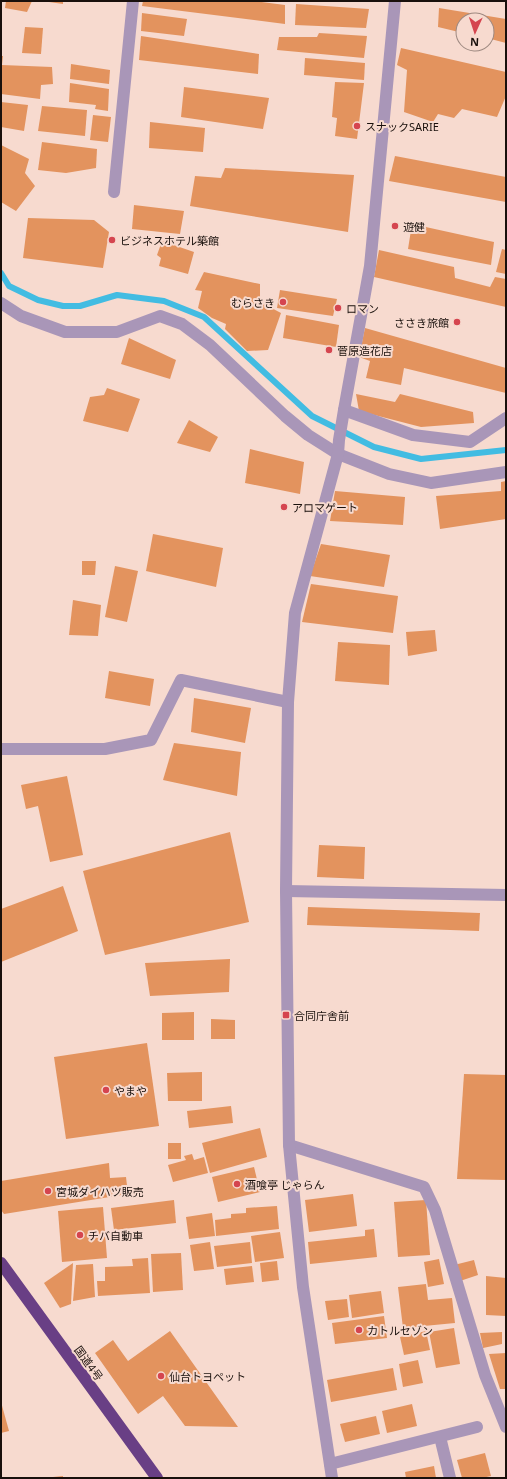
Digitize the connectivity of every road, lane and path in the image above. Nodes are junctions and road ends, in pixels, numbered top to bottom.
1 (133, 1) edge
2 (395, 1) edge
3 (114, 192) dead end
4 (1, 303) edge
5 (343, 414) junction
6 (506, 418) edge
7 (338, 454) junction
8 (506, 472) edge
9 (288, 702) junction
10 (1, 749) edge
11 (286, 891) junction
12 (506, 895) edge
13 (289, 1145) junction
14 (1, 1263) edge
15 (477, 1427) dead end
16 (506, 1428) edge
17 (440, 1437) junction
18 (330, 1464) junction
19 (157, 1478) edge
20 (332, 1478) edge
21 (450, 1478) edge

1 - 3 street
2 - 5 street
4 - 7 street
5 - 6 street
5 - 7 street
7 - 8 street
7 - 9 street
9 - 10 street
9 - 11 street
11 - 12 street
11 - 13 street
13 - 16 street
13 - 18 street
14 - 19 highway, 国道4号
15 - 17 street
17 - 18 street
17 - 21 street
18 - 20 street

